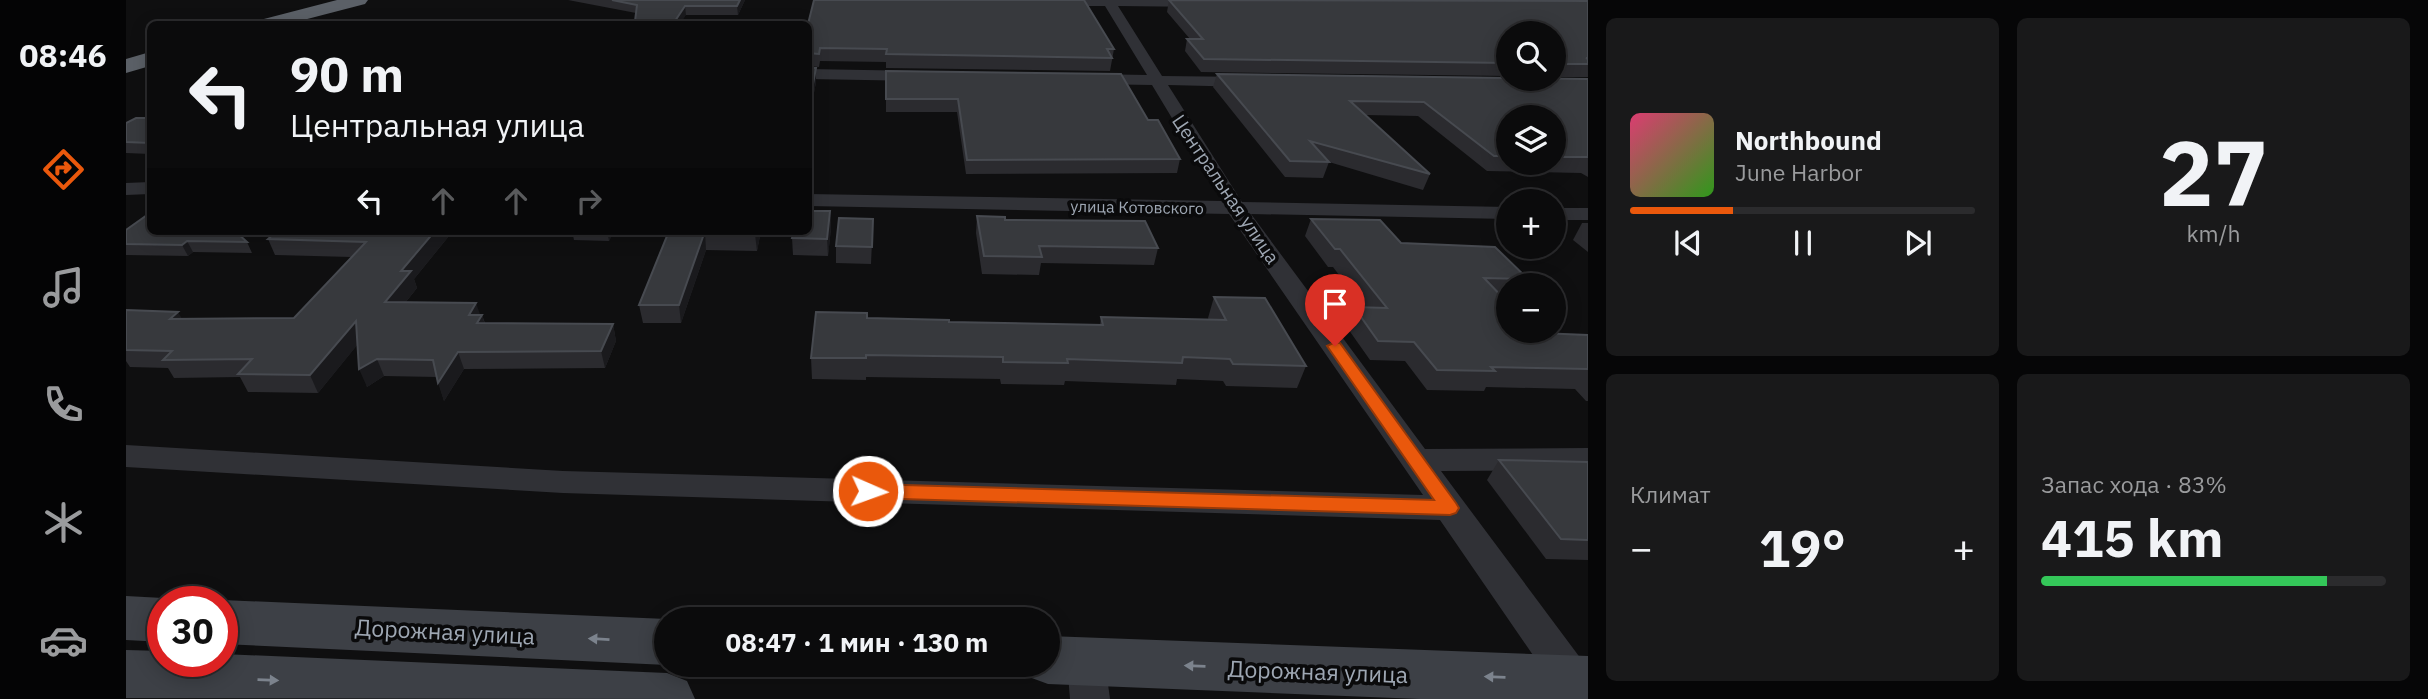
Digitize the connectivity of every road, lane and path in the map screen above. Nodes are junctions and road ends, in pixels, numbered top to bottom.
1 (359, 0) edge
2 (370, 0) edge
3 (1108, 1) edge
4 (1042, 2) edge
5 (1219, 4) edge
6 (278, 21) edge
7 (291, 21) edge
8 (147, 59) edge
9 (126, 64) edge
10 (812, 74) edge
11 (933, 77) edge
12 (1072, 79) edge
13 (1156, 81) junction
14 (1267, 82) edge
15 (147, 188) edge
16 (126, 189) edge
17 (812, 200) edge
18 (1237, 210) junction
19 (1496, 213) edge
20 (1566, 214) edge
21 (1588, 214) edge
22 (126, 456) edge
23 (1588, 459) edge
24 (1416, 460) junction
25 (1450, 508) junction
26 (126, 618) edge
27 (147, 619) edge
28 (238, 623) edge
29 (654, 641) edge
30 (126, 674) edge
31 (1075, 674) edge
32 (1580, 681) edge
33 (667, 699) edge

1 - 6 highway
2 - 7 highway
3 - 4 street
3 - 5 street
3 - 13 street, Центральная улица
8 - 9 highway
10 - 11 street
12 - 13 street
13 - 14 street
13 - 18 street, Центральная улица
15 - 16 street
17 - 18 street, улица Котовского
18 - 19 street, улица Котовского
18 - 24 street, Центральная улица
20 - 21 street
22 - 25 street
23 - 24 street
24 - 25 street, Центральная улица
25 - 32 street, Центральная улица
26 - 27 main road
29 -> 28 main road, Дорожная улица
30 -> 33 main road
32 -> 31 main road, Дорожная улица

